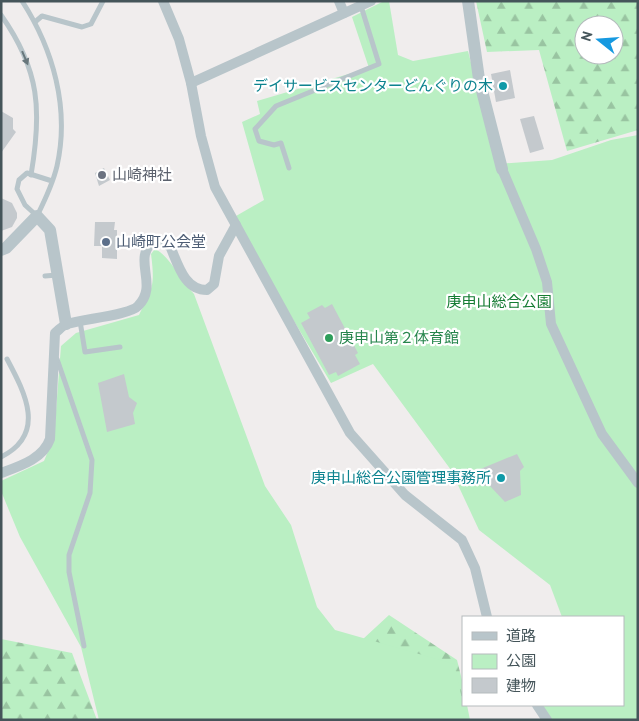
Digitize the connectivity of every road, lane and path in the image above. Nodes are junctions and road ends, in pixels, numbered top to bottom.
1 (22, 1) edge
2 (103, 1) edge
3 (163, 1) edge
4 (339, 1) edge
5 (371, 1) edge
6 (468, 1) edge
7 (360, 6) junction
8 (344, 12) junction
9 (1, 15) edge
10 (34, 22) junction
11 (191, 83) junction
12 (289, 168) dead end
13 (502, 169) joint
14 (31, 175) junction
15 (52, 181) junction
16 (37, 216) junction
17 (236, 226) junction
18 (1, 250) edge
19 (80, 321) junction
20 (66, 324) junction
21 (120, 347) dead end
22 (53, 349) junction
23 (6, 359) dead end
24 (1, 457) edge
25 (1, 473) edge
26 (638, 484) edge
27 (487, 616) edge
28 (84, 646) dead end
29 (538, 706) edge
30 (547, 720) edge

1 - 10 lane
2 - 10 lane
3 - 11 street
4 - 8 street
5 - 7 street
6 - 13 street
7 - 8 street
7 - 12 lane
8 - 11 street
9 -> 14 lane
10 - 15 lane
11 - 17 street
13 - 26 street
14 - 15 lane
14 - 16 lane
15 - 16 lane
16 - 18 street
16 - 20 street
17 - 19 street
17 - 27 street
19 - 20 street
19 - 21 lane
20 - 22 street
22 - 25 street
22 - 28 lane
23 - 24 lane
29 - 30 street

